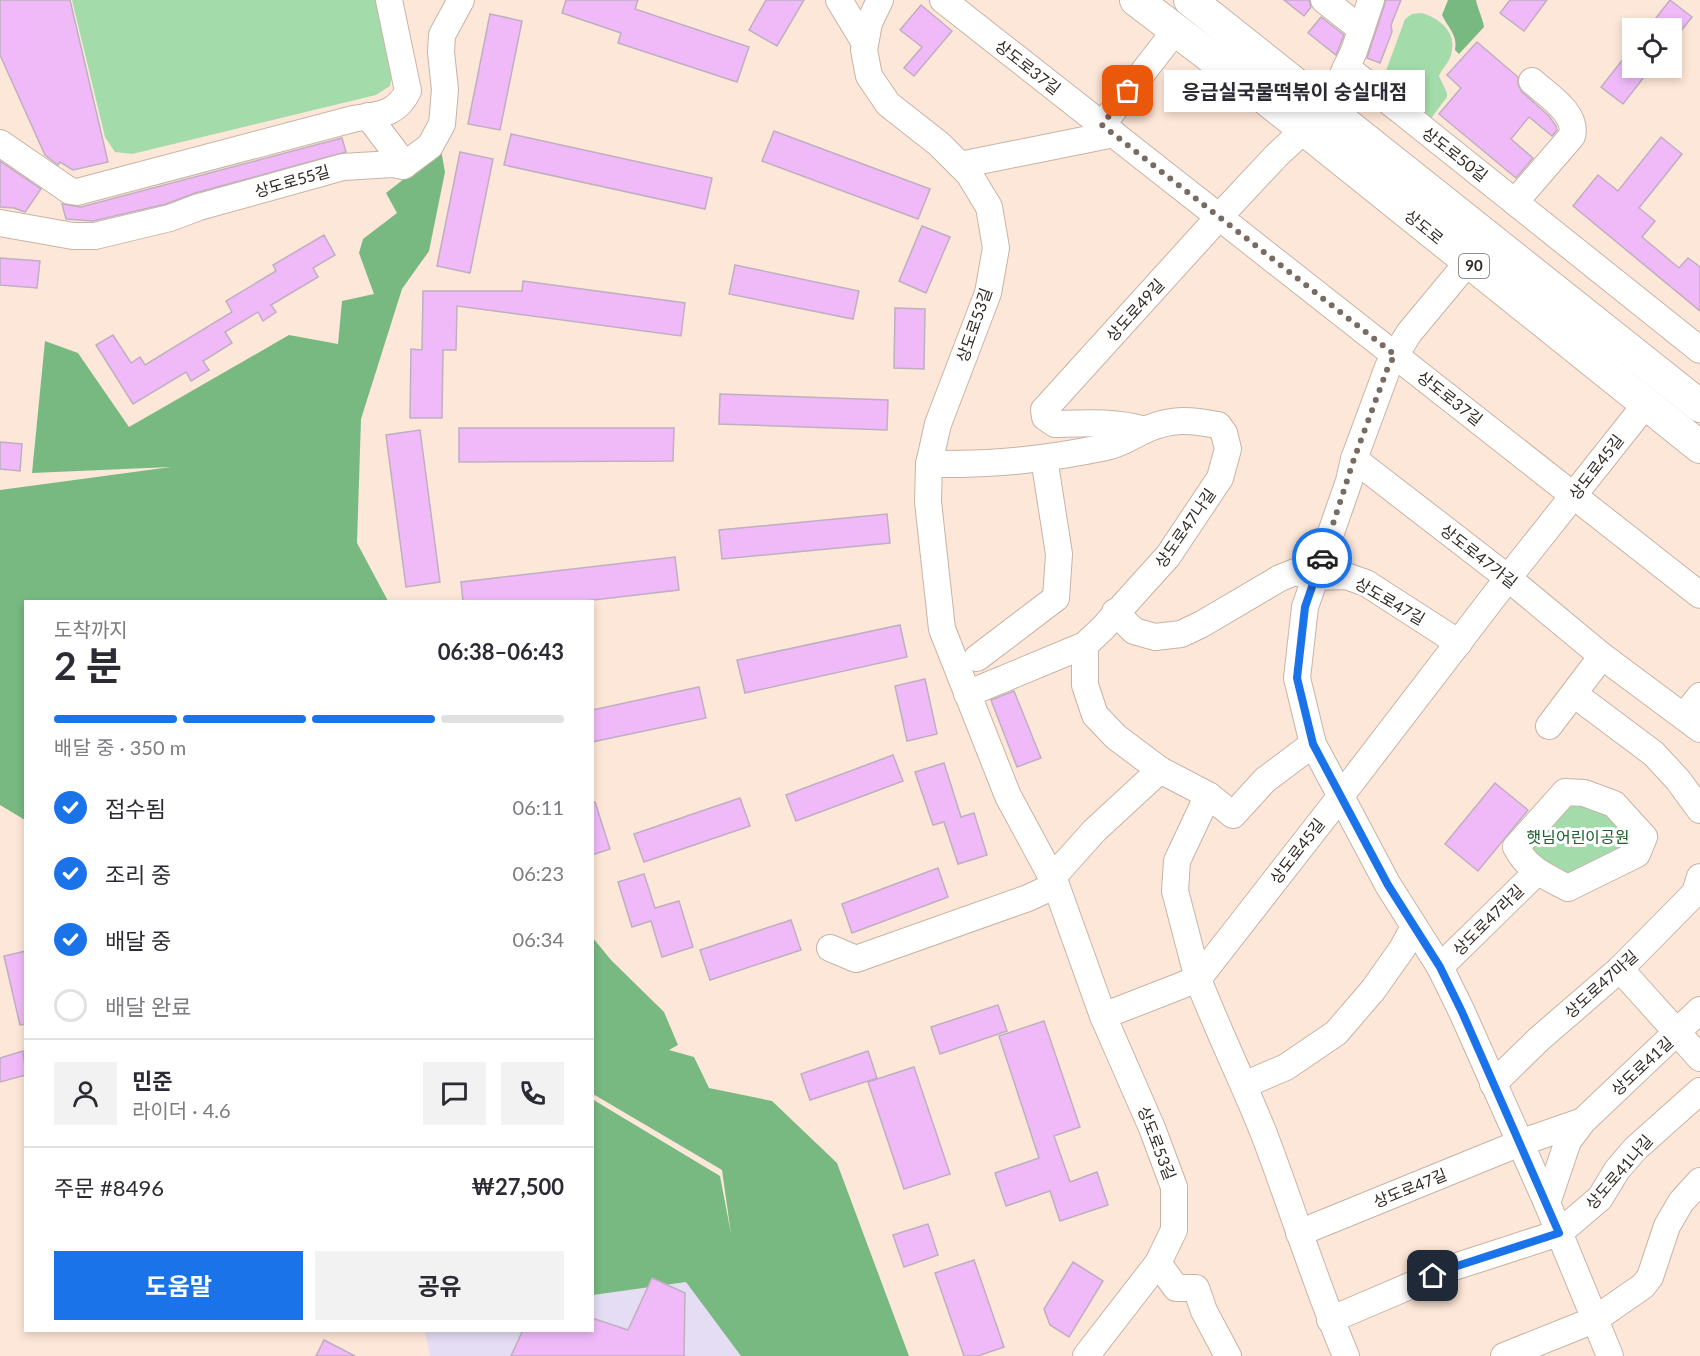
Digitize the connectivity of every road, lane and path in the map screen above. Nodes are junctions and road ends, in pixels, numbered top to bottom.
1 (388, 0) edge
2 (461, 0) edge
3 (839, 0) edge
4 (880, 0) edge
5 (943, 0) edge
6 (1136, 0) edge
7 (1324, 0) edge
8 (1371, 0) edge
9 (1195, 2) edge
10 (1361, 29) junction
11 (1175, 31) junction
12 (866, 44) junction
13 (1346, 67) junction
14 (1532, 81) dead end
15 (1323, 105) junction
16 (368, 116) junction
17 (1108, 130) junction
18 (1304, 130) junction
19 (0, 143) edge
20 (405, 165) junction
21 (960, 165) junction
22 (1515, 202) junction
23 (1219, 217) junction
24 (0, 223) edge
25 (1468, 262) junction
26 (1700, 350) edge
27 (1395, 355) junction
28 (1645, 402) junction
29 (1700, 406) edge
30 (1145, 430) junction
31 (1700, 447) edge
32 (1044, 458) junction
33 (1354, 459) junction
34 (928, 464) junction
35 (1574, 496) junction
36 (1316, 577) junction
37 (1508, 578) junction
38 (1700, 595) edge
39 (1115, 612) junction
40 (1459, 643) junction
41 (1085, 645) junction
42 (1602, 656) junction
43 (977, 658) dead end
44 (967, 694) junction
45 (1574, 694) junction
46 (1700, 696) edge
47 (1692, 722) edge
48 (1549, 726) dead end
49 (1313, 744) junction
50 (1160, 770) junction
51 (1208, 795) junction
52 (1340, 797) junction
53 (1700, 810) edge
54 (1537, 872) junction
55 (1700, 877) edge
56 (1054, 881) junction
57 (1414, 927) junction
58 (830, 948) dead end
59 (1440, 967) junction
60 (1620, 969) junction
61 (1198, 979) junction
62 (1700, 1011) edge
63 (1103, 1016) junction
64 (1676, 1034) junction
65 (1700, 1058) edge
66 (1493, 1084) junction
67 (1244, 1085) junction
68 (1700, 1092) edge
69 (1583, 1121) junction
70 (1520, 1143) junction
71 (1700, 1181) edge
72 (1547, 1203) junction
73 (1299, 1233) junction
74 (1559, 1233) junction
75 (1158, 1263) junction
76 (1330, 1320) junction
77 (1594, 1320) junction
78 (1086, 1356) edge
79 (1228, 1356) edge
80 (1346, 1356) edge
81 (1504, 1356) edge
82 (1610, 1356) edge

1 - 16 street
2 - 20 street
3 - 12 street
4 - 12 street, 상도로53길
5 - 17 street, 상도로37길
6 - 11 main road, 상도로 / 90
7 - 10 street
8 - 10 street
9 - 15 main road, 상도로 / 90
10 - 13 street
11 - 17 street
11 - 18 main road, 상도로 / 90
12 - 21 street, 상도로53길
13 - 15 street
13 - 22 street, 상도로50길
14 - 22 street
15 - 18 street
15 - 29 main road, 상도로 / 90
16 - 19 street
16 - 20 street
17 - 21 street
17 - 23 street, 상도로37길
18 - 23 street, 상도로49길
18 - 25 main road, 상도로 / 90
20 - 24 street, 상도로55길
21 - 34 street, 상도로53길
22 - 26 street, 상도로50길
23 - 27 street, 상도로37길
23 - 30 street, 상도로49길
25 - 27 street
25 - 28 main road, 상도로 / 90
27 - 33 street
27 - 35 street, 상도로37길
28 - 31 main road, 상도로 / 90
28 - 35 street, 상도로45길
30 - 32 street, 상도로47나길
30 - 39 street, 상도로47나길
32 - 34 street, 상도로47나길
32 - 43 street
33 - 36 street
33 - 37 street, 상도로47가길
34 - 44 street, 상도로53길
35 - 37 street, 상도로45길
35 - 38 street, 상도로37길
36 - 39 street
36 - 40 street, 상도로47길
36 - 49 street
37 - 40 street, 상도로45길
37 - 42 street, 상도로47가길
39 - 41 street
40 - 52 street, 상도로45길
41 - 44 street
41 - 50 street
42 - 45 street
42 - 47 street, 상도로47가길
44 - 56 street, 상도로53길
45 - 48 street
45 - 53 street
46 - 47 street
49 - 51 street
49 - 52 street
50 - 51 street
50 - 56 street
51 - 61 street
52 - 57 street
52 - 61 street, 상도로45길
54 - 54 street, 상도로47라길
54 - 59 street, 상도로47라길
55 - 60 street, 상도로47마길
56 - 58 street
56 - 63 street, 상도로53길
57 - 59 street
57 - 67 street
59 - 66 street
60 - 64 street
60 - 66 street, 상도로47마길
61 - 63 street
61 - 67 street
62 - 64 street, 상도로41길
63 - 75 street, 상도로53길
64 - 65 street
64 - 69 street, 상도로41길
66 - 70 street
67 - 73 street
68 - 74 street, 상도로41나길
69 - 70 street, 상도로41길
69 - 72 street, 상도로41길
70 - 72 street
70 - 73 street, 상도로47길
71 - 77 street
72 - 74 street
73 - 76 street
74 - 76 street, 상도로41나길
74 - 77 street
75 - 78 street, 상도로53길
75 - 79 street
76 - 80 street
77 - 81 street
77 - 82 street

